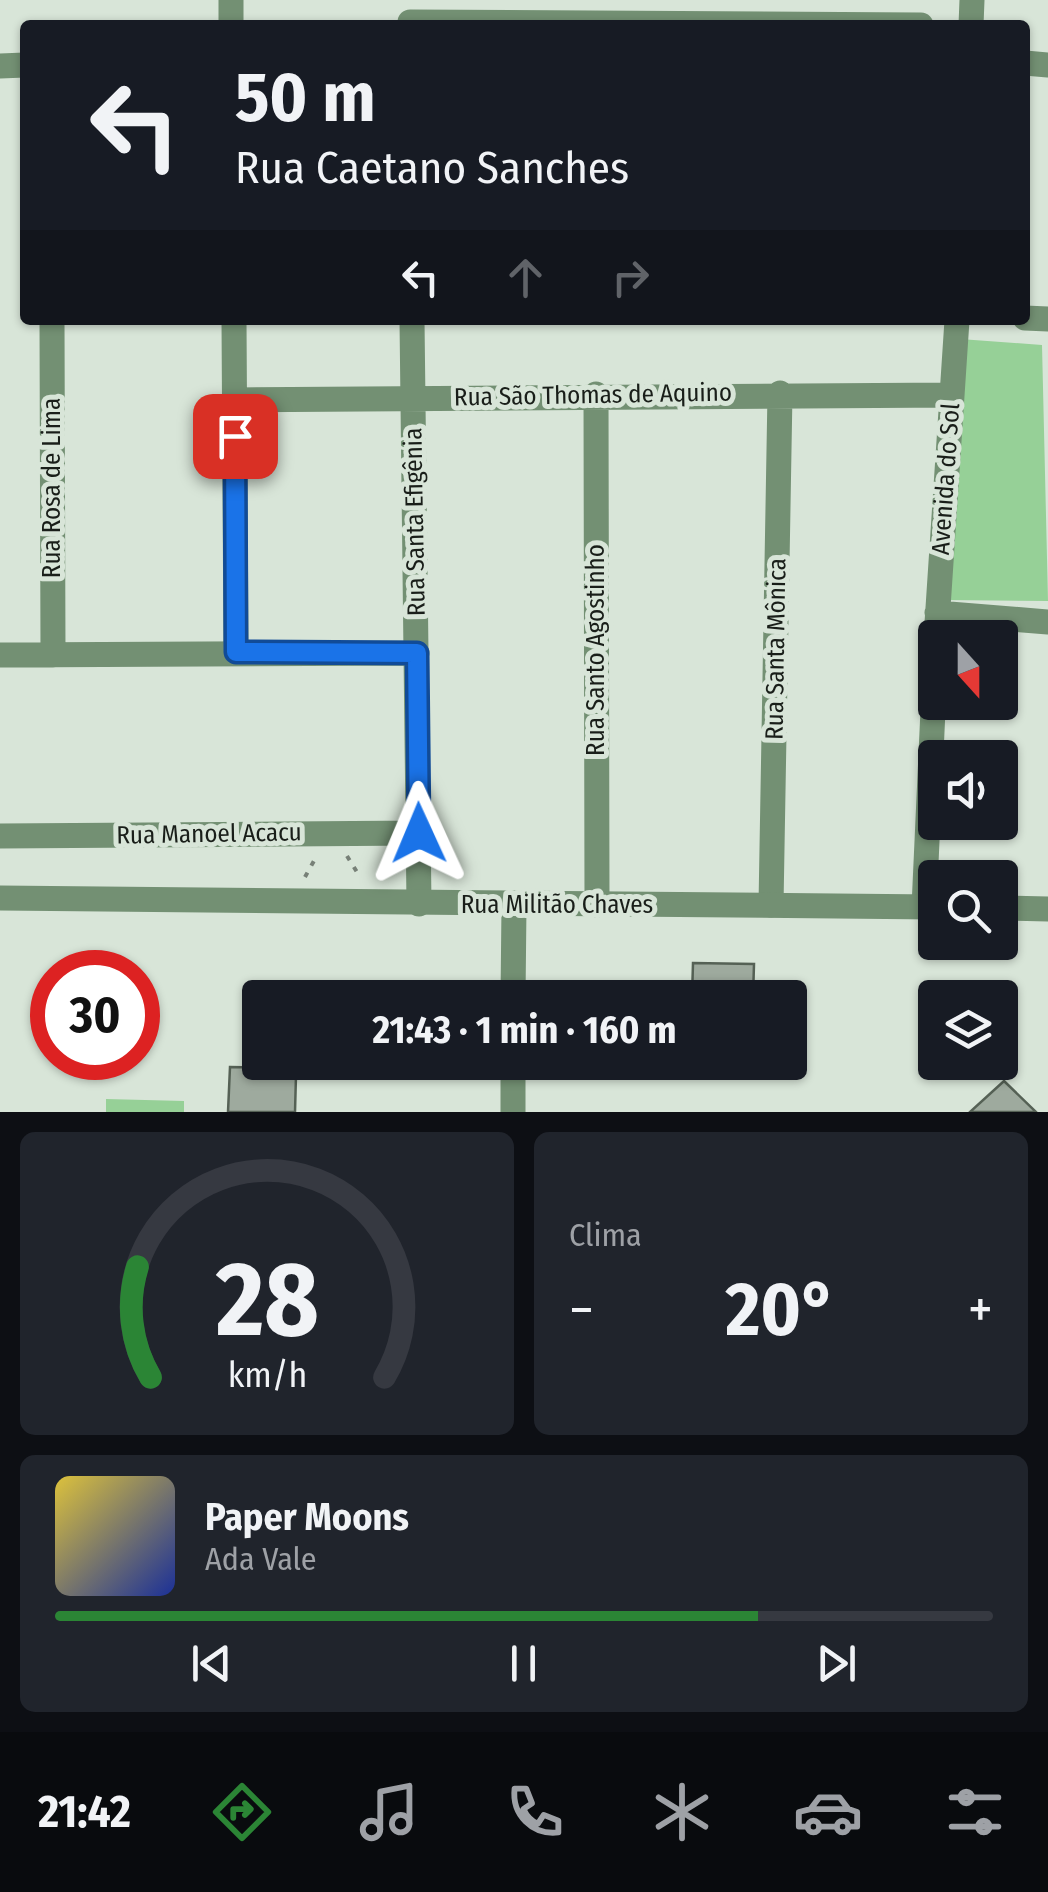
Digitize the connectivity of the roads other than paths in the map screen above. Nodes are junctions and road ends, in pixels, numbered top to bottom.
1 (410, 16) edge
2 (637, 20) edge
3 (52, 325) edge
4 (234, 325) edge
5 (412, 325) edge
6 (957, 325) edge
7 (780, 393) junction
8 (596, 394) junction
9 (952, 394) junction
10 (414, 398) junction
11 (234, 400) junction
12 (937, 620) edge
13 (1048, 622) edge
14 (1018, 623) edge
15 (236, 652) junction
16 (417, 653) junction
17 (0, 655) edge
18 (52, 655) junction
19 (934, 720) edge
20 (419, 833) junction
21 (0, 836) edge
22 (930, 860) edge
23 (0, 898) edge
24 (419, 904) junction
25 (596, 905) junction
26 (772, 905) junction
27 (514, 906) junction
28 (918, 907) edge
29 (1018, 908) edge
30 (1048, 908) edge
31 (513, 980) edge
32 (513, 1080) edge
33 (513, 1112) edge

1 - 2 street
3 - 18 street, Rua Rosa de Lima
4 - 11 street
5 - 10 street, Rua Santa Efigênia
6 - 9 street, Avenida do Sol
7 - 8 street, Rua São Thomas de Aquino
7 - 9 street, Rua São Thomas de Aquino
7 - 26 street, Rua Santa Mônica
8 - 10 street, Rua São Thomas de Aquino
8 - 25 street, Rua Santo Agostinho
9 - 12 street, Avenida do Sol
10 - 11 street, Rua São Thomas de Aquino
10 - 16 street, Rua Santa Efigênia
11 - 15 street
13 - 14 street
15 - 16 street
15 - 18 street
16 - 20 street, Rua Santa Efigênia
17 - 18 street
19 - 22 street
20 - 21 street, Rua Manoel Acacu
20 - 24 street, Rua Santa Efigênia
23 - 24 street, Rua Militão Chaves
24 - 27 street, Rua Militão Chaves
25 - 26 street, Rua Militão Chaves
25 - 27 street, Rua Militão Chaves
26 - 28 street, Rua Militão Chaves
27 - 31 street
29 - 30 street
32 - 33 street

